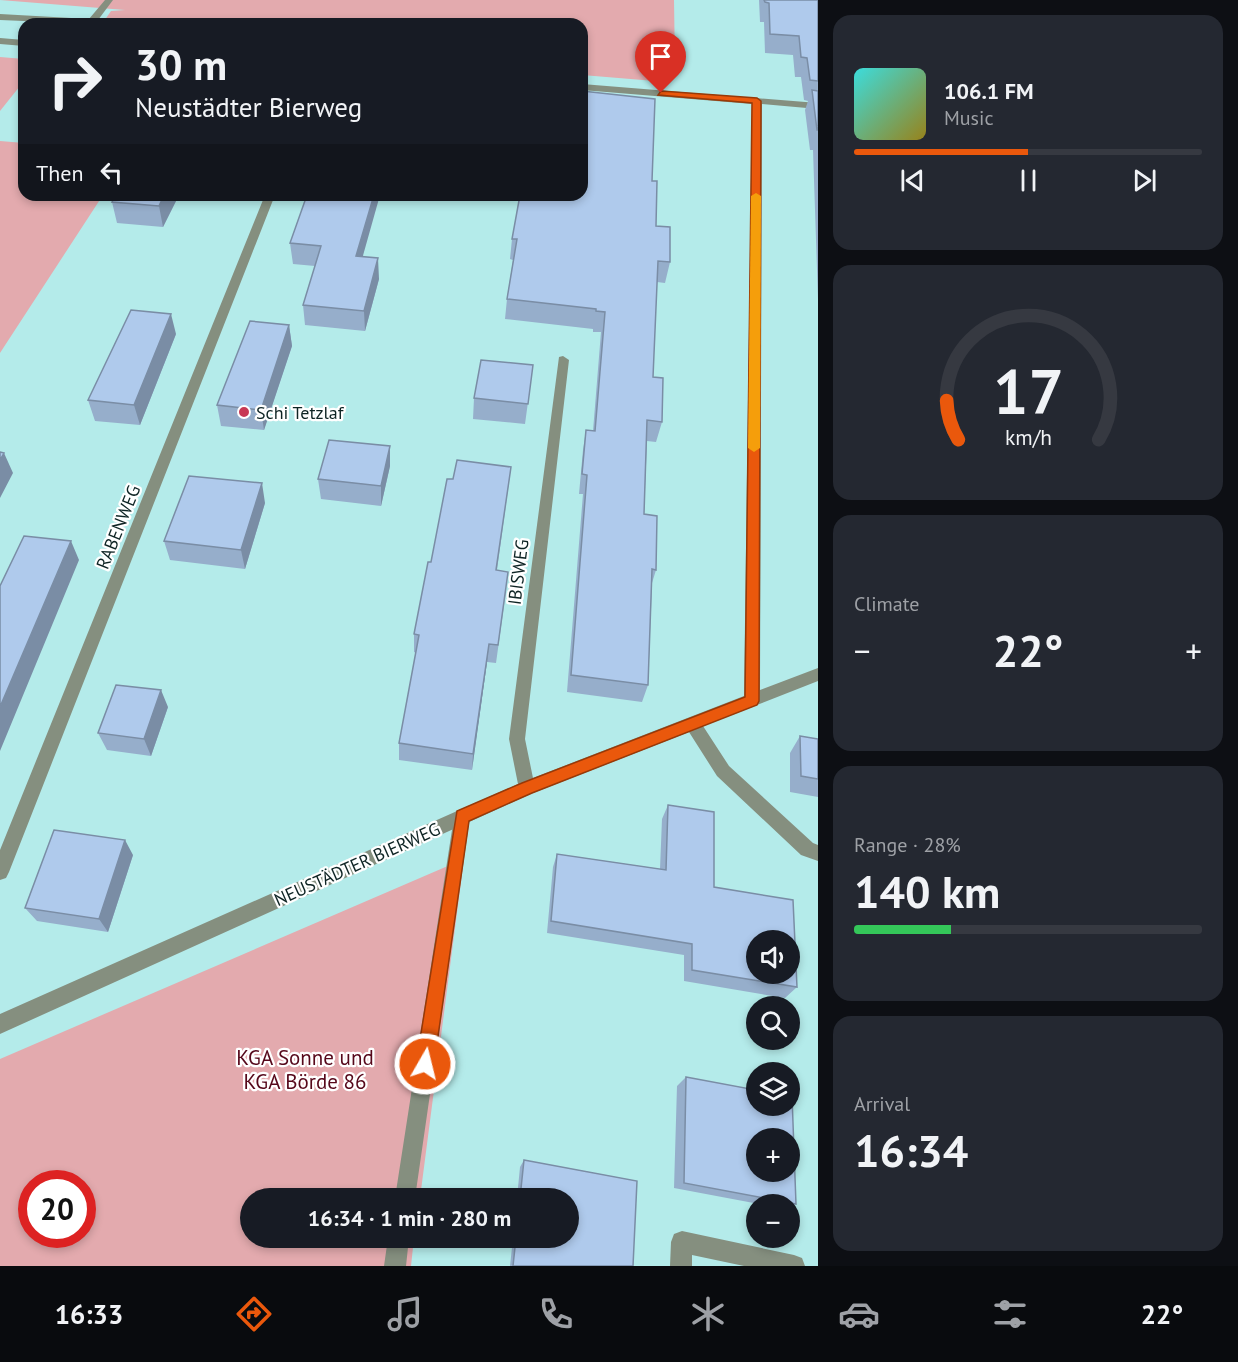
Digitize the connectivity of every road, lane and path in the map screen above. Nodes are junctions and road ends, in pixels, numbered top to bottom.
1 (109, 0) edge
2 (0, 16) edge
3 (26, 18) edge
4 (94, 18) edge
5 (0, 41) edge
6 (18, 42) edge
7 (588, 87) edge
8 (757, 101) junction
9 (818, 106) edge
10 (268, 201) edge
11 (564, 360) dead end
12 (818, 674) edge
13 (752, 701) junction
14 (693, 725) junction
15 (527, 788) junction
16 (462, 816) junction
17 (818, 853) edge
18 (0, 872) edge
19 (0, 1024) edge
20 (406, 1188) edge
21 (398, 1248) edge
22 (395, 1266) edge
23 (681, 1266) edge
24 (794, 1266) edge

1 - 4 street
2 - 3 street
5 - 6 street
7 - 8 street
8 - 9 street
8 - 13 street
10 - 18 street, RABENWEG
11 - 15 street, IBISWEG
12 - 13 street, NEUSTÄDTER BIERWEG
13 - 14 street, NEUSTÄDTER BIERWEG
14 - 15 street, NEUSTÄDTER BIERWEG
14 - 17 street
15 - 16 street, NEUSTÄDTER BIERWEG
16 - 19 street, NEUSTÄDTER BIERWEG
16 - 20 street
21 - 22 street
23 - 24 street

